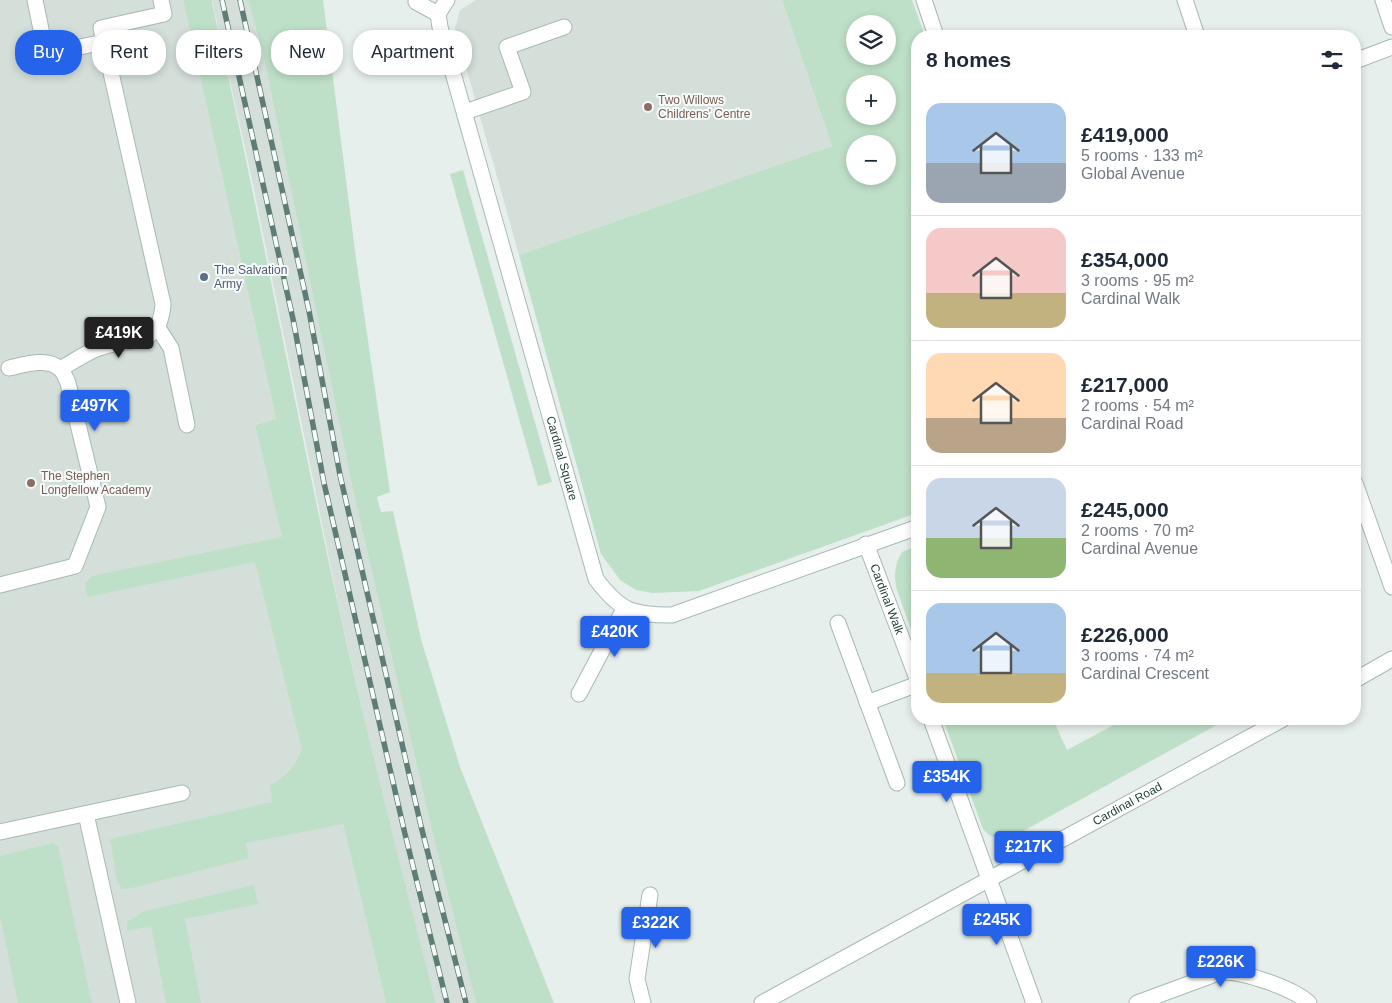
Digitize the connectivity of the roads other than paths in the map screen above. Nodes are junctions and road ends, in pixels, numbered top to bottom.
1 (36, 0) edge
2 (161, 0) edge
3 (447, 0) edge
4 (924, 0) edge
5 (1185, 0) edge
6 (1383, 0) edge
7 (416, 2) dead end
8 (438, 14) junction
9 (564, 27) dead end
10 (1392, 27) edge
11 (101, 30) edge
12 (934, 30) edge
13 (1195, 30) edge
14 (92, 44) edge
15 (1392, 47) edge
16 (1361, 58) edge
17 (111, 75) edge
18 (465, 112) junction
19 (158, 328) junction
20 (9, 368) dead end
21 (60, 369) junction
22 (187, 425) dead end
23 (1361, 500) edge
24 (911, 529) edge
25 (866, 544) junction
26 (0, 585) edge
27 (1392, 587) edge
28 (624, 609) junction
29 (838, 623) dead end
30 (1392, 659) edge
31 (911, 664) edge
32 (1361, 677) edge
33 (911, 686) edge
34 (580, 694) dead end
35 (868, 703) junction
36 (933, 725) edge
37 (1272, 725) edge
38 (897, 783) dead end
39 (182, 793) dead end
40 (86, 814) junction
41 (0, 832) edge
42 (988, 879) junction
43 (650, 895) dead end
44 (128, 1003) edge
45 (643, 1003) edge
46 (762, 1003) edge
47 (1034, 1003) edge
48 (1137, 1003) edge
49 (1309, 1003) edge

1 - 14 street
2 - 11 street
3 - 8 street
4 - 12 street
5 - 13 street
6 - 10 street
7 - 8 street
8 - 18 street, Cardinal Square
9 - 18 street
15 - 16 street
17 - 19 street
18 - 28 street, Cardinal Square
19 - 21 street
19 - 22 street
20 - 21 street
21 - 26 street
23 - 27 street
24 - 25 street, Cardinal Square
25 - 28 street, Cardinal Square
25 - 31 street, Cardinal Walk
28 - 34 street
29 - 35 street
30 - 32 street
33 - 35 street
35 - 38 street
36 - 42 street
37 - 42 street, Cardinal Road
39 - 40 street
40 - 41 street
40 - 44 street
42 - 46 street, Cardinal Road
42 - 47 street
43 - 45 street
48 - 49 street

